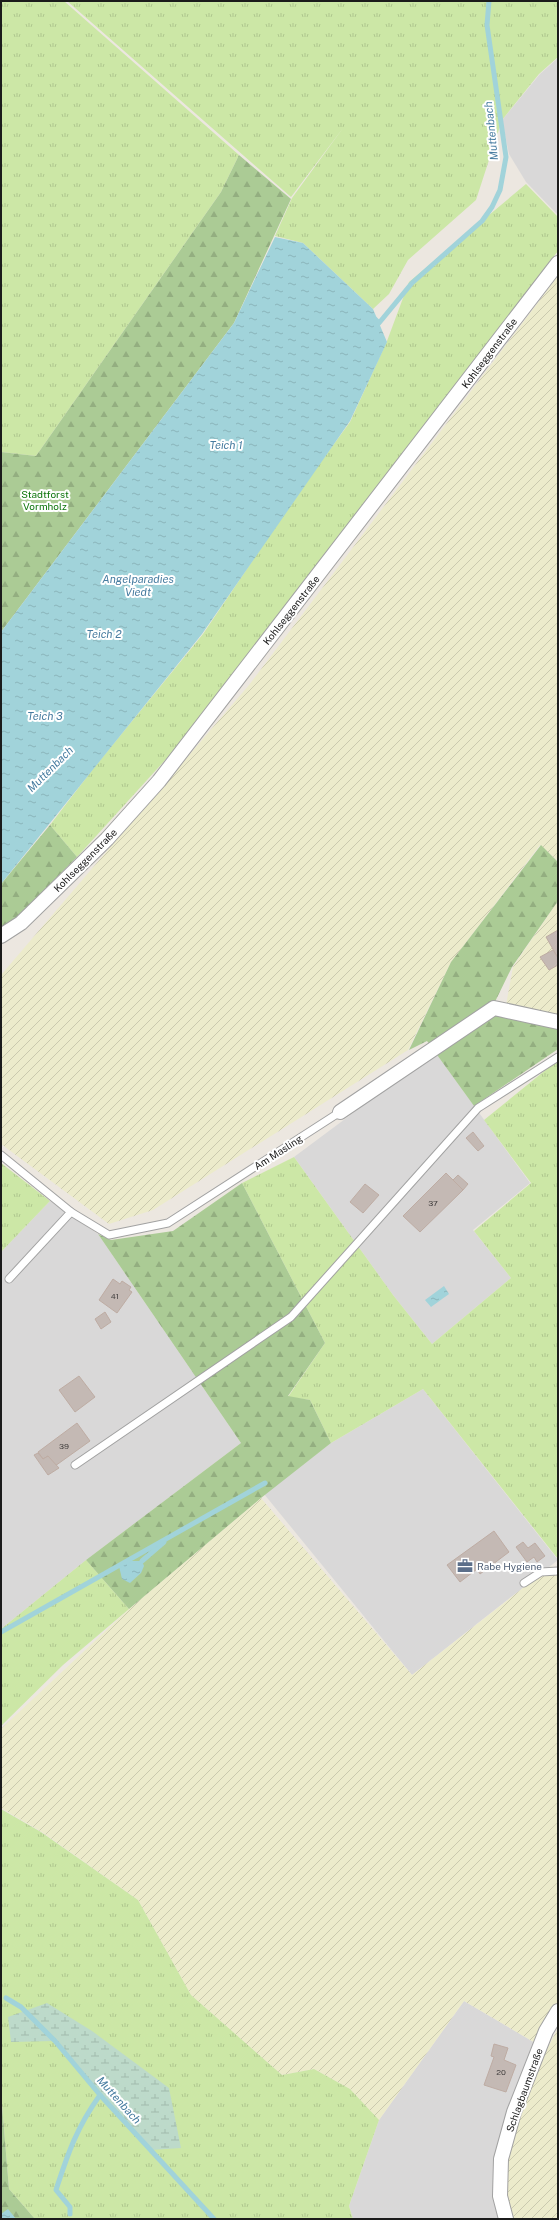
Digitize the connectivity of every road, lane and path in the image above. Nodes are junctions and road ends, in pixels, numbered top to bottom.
1 (558, 262) edge
2 (1, 936) edge
3 (558, 1022) edge
4 (558, 1057) edge
5 (340, 1112) joint
6 (1, 1155) edge
7 (71, 1212) junction
8 (9, 1279) dead end
9 (75, 1465) dead end
10 (558, 1571) edge
11 (524, 1582) dead end
12 (558, 2011) edge
13 (506, 2219) edge

1 - 2 street, Kohlseggenstraße
3 - 5 street, Am Masling
4 - 9 lane
5 - 7 lane, Am Masling
6 - 7 lane, Am Masling
7 - 8 lane
10 - 11 lane
12 - 13 street, Schlagbaumstraße

